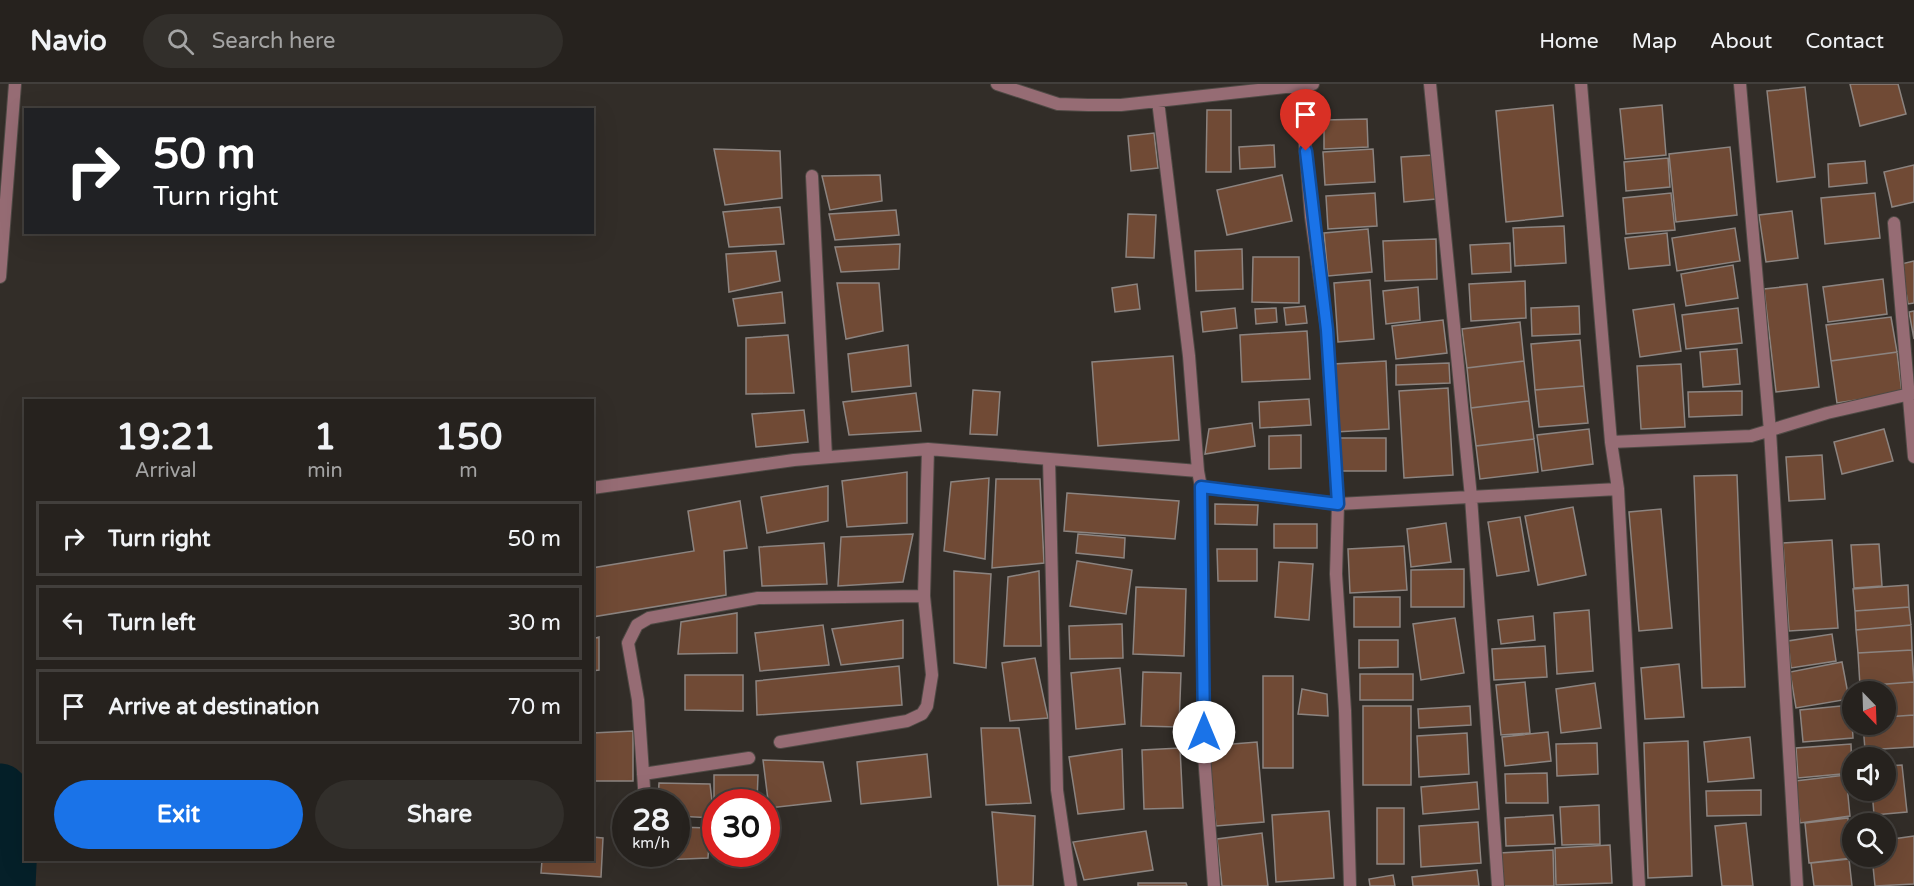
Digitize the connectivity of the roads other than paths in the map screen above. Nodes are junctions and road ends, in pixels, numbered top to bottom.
1 (15, 84) edge
2 (997, 84) edge
3 (1430, 84) edge
4 (1581, 84) edge
5 (1740, 84) edge
6 (1306, 85) edge
7 (1158, 101) junction
8 (812, 176) dead end
9 (1894, 223) dead end
10 (0, 278) edge
11 (1912, 394) edge
12 (1770, 431) junction
13 (1611, 442) junction
14 (928, 449) junction
15 (826, 457) junction
16 (1914, 457) edge
17 (1049, 459) junction
18 (1198, 471) junction
19 (1201, 487) junction
20 (594, 488) edge
21 (1617, 489) junction
22 (1471, 496) junction
23 (1338, 504) junction
24 (924, 596) junction
25 (780, 742) dead end
26 (748, 758) dead end
27 (643, 774) junction
28 (644, 789) edge
29 (1071, 886) edge
30 (1214, 886) edge
31 (1350, 886) edge
32 (1498, 886) edge
33 (1639, 886) edge
34 (1797, 886) edge

1 - 10 street
2 - 7 street
3 - 22 street
4 - 13 street
5 - 12 street
6 - 7 street
6 - 23 street
7 - 18 street
8 - 15 street
9 - 11 street
11 - 12 street
11 - 16 street
12 - 13 street
12 - 34 street
13 - 21 street
14 - 15 street
14 - 17 street
14 - 24 street
15 - 20 street
17 - 18 street
17 - 29 street
18 - 19 street
19 - 23 street
19 - 30 street
21 - 22 street
21 - 33 street
22 - 23 street
22 - 32 street
23 - 31 street
24 - 25 street
24 - 27 street
26 - 27 street
27 - 28 street

